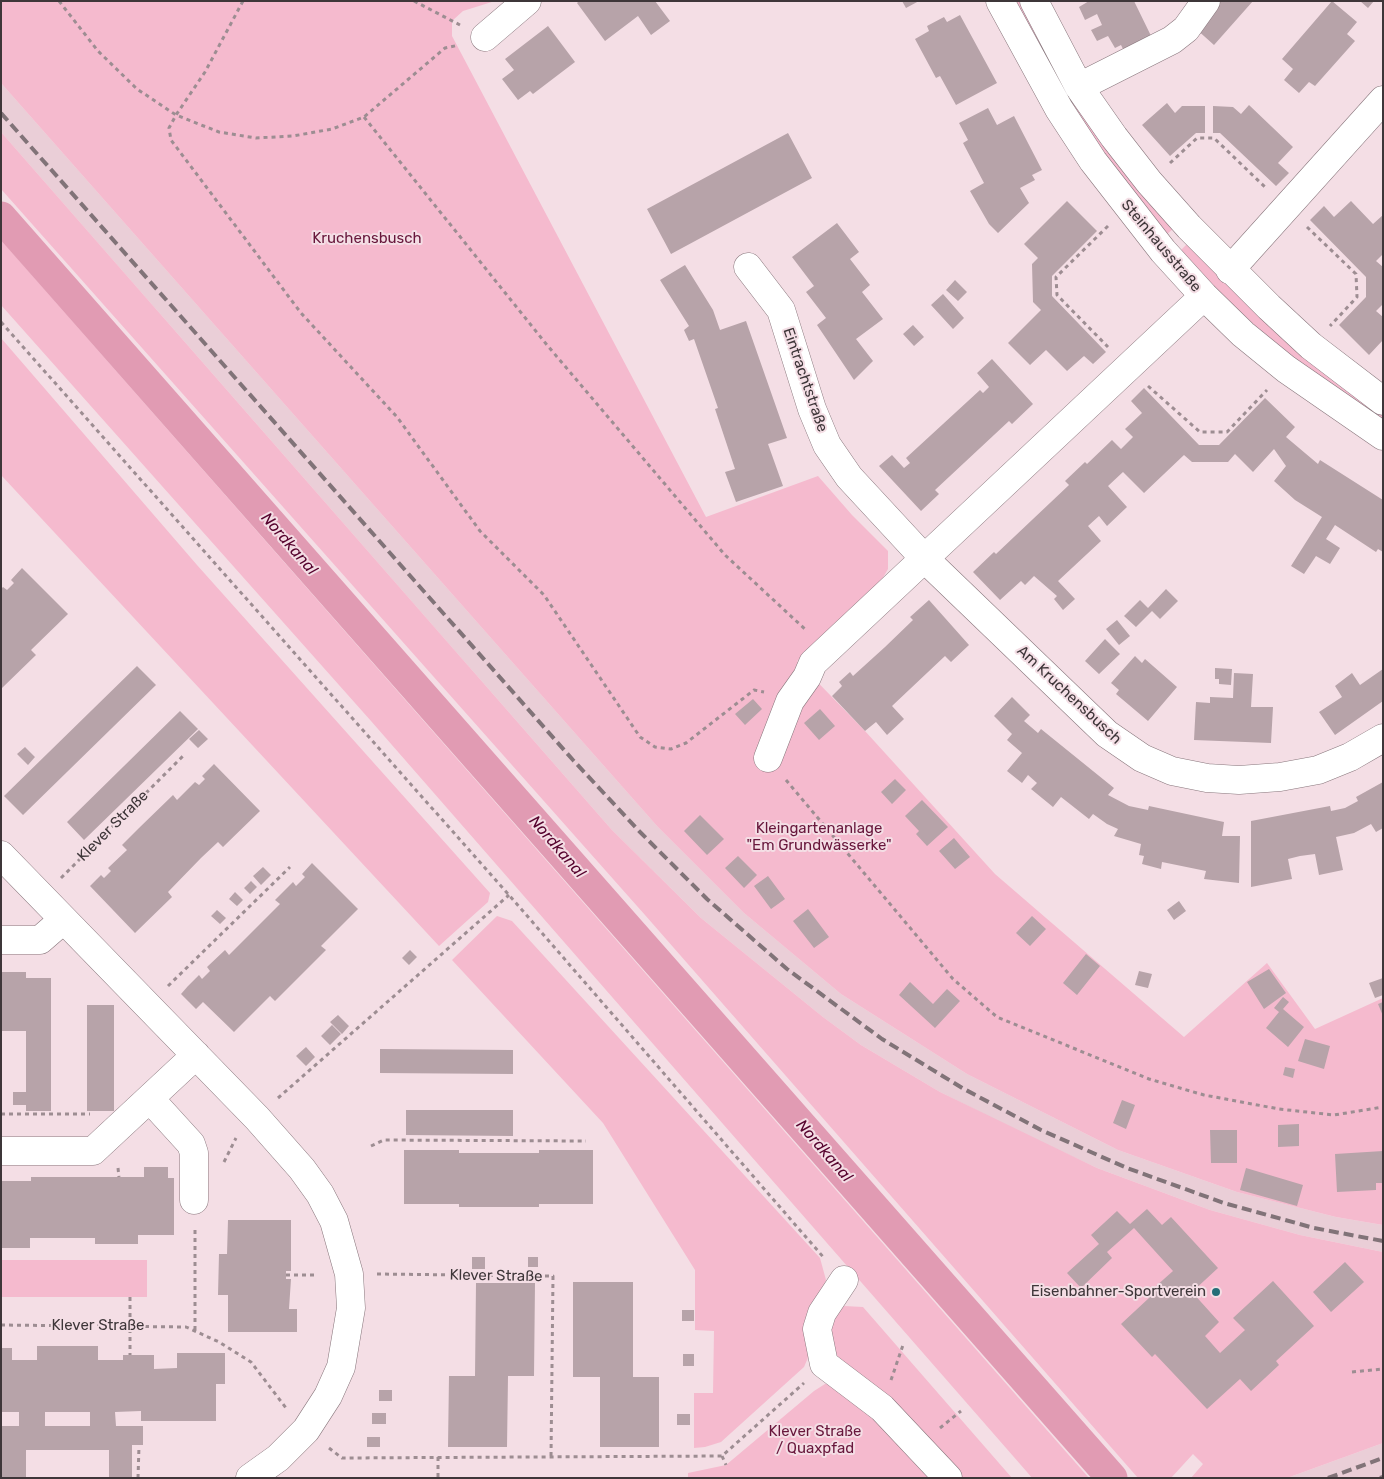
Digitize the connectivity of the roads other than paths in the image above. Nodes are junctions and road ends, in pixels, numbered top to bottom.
1 (527, 1) edge
2 (1000, 1) edge
3 (1034, 1) edge
4 (1206, 1) edge
5 (485, 37) road end
6 (1079, 87) junction
7 (1383, 100) edge
8 (748, 267) dead end
9 (1230, 270) junction
10 (1204, 296) junction
11 (1383, 401) edge
12 (1383, 436) edge
13 (924, 558) junction
14 (1383, 738) edge
15 (768, 758) road end
16 (1, 855) edge
17 (63, 920) junction
18 (1, 940) edge
19 (196, 1055) junction
20 (141, 1107) junction
21 (1, 1151) edge
22 (194, 1210) road end
23 (844, 1280) road end
24 (250, 1478) edge
25 (948, 1478) edge

1 - 5 street
2 - 10 street, Steinhausstraße
3 - 6 street
4 - 6 street
6 - 9 street
7 - 9 street
8 - 13 street, Eintrachtstraße
9 - 11 street
10 - 12 street, Steinhausstraße
10 - 13 street
13 - 14 street, Am Kruchensbusch
13 - 15 street
16 - 17 street
17 - 18 street
17 - 19 street
19 - 20 street
19 - 24 street
20 - 21 street
20 - 22 street
23 - 25 street

